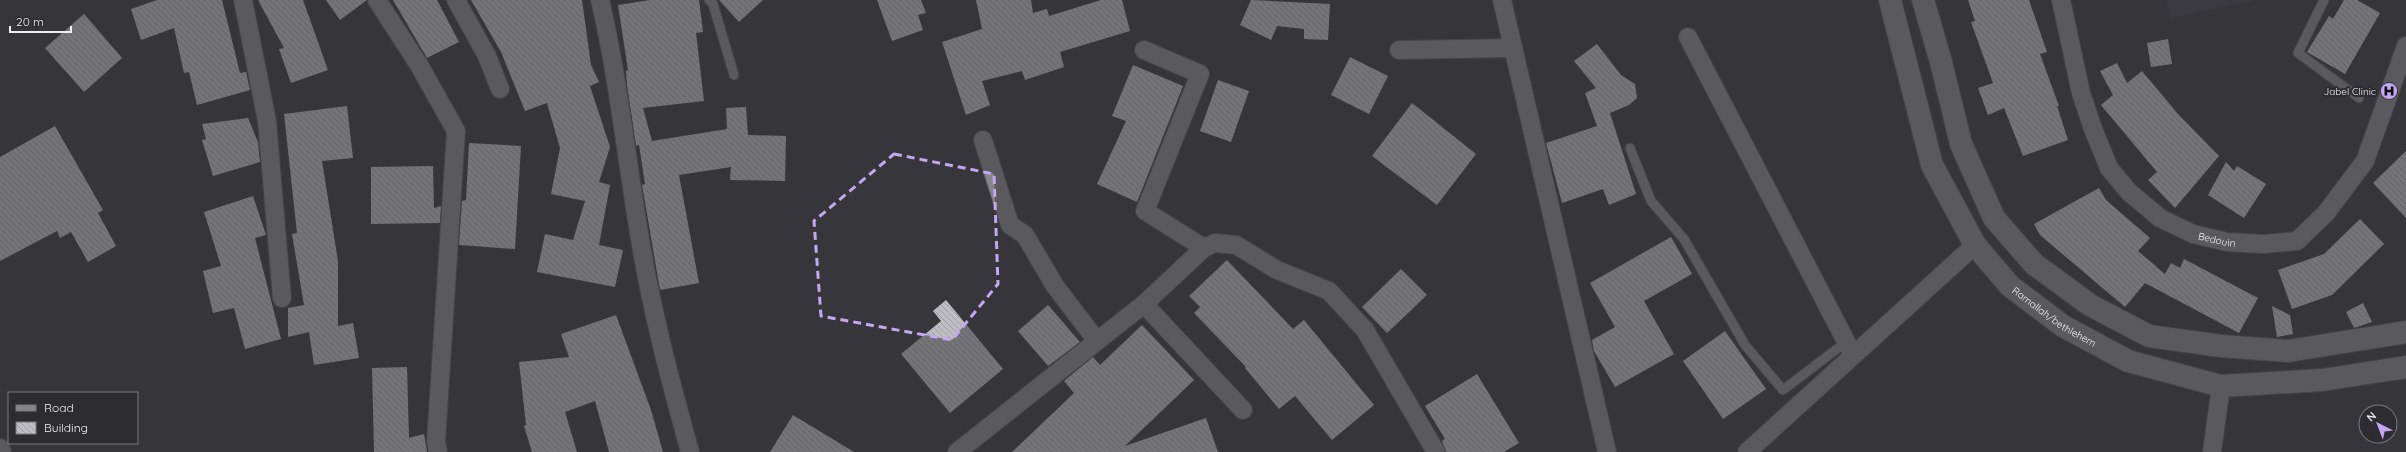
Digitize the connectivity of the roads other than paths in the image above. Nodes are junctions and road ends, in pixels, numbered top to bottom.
1 (243, 0) edge
2 (377, 0) edge
3 (456, 0) edge
4 (600, 0) edge
5 (709, 0) edge
6 (1502, 0) edge
7 (1890, 0) edge
8 (1923, 0) edge
9 (2061, 0) edge
10 (2324, 0) edge
11 (1688, 37) dead end
12 (2406, 46) edge
13 (1513, 48) junction
14 (1144, 50) dead end
15 (1399, 50) dead end
16 (734, 75) dead end
17 (500, 89) dead end
18 (2359, 98) dead end
19 (983, 140) dead end
20 (1630, 148) dead end
21 (1975, 245) junction
22 (1204, 248) junction
23 (282, 298) dead end
24 (1144, 304) junction
25 (2406, 332) edge
26 (1097, 341) junction
27 (1849, 348) junction
28 (2406, 367) edge
29 (2221, 386) junction
30 (1243, 410) dead end
31 (0, 448) edge
32 (2, 452) edge
33 (438, 452) edge
34 (690, 452) edge
35 (957, 452) edge
36 (1436, 452) edge
37 (1607, 452) edge
38 (1747, 452) edge
39 (2212, 452) edge

1 - 23 street
2 - 33 street
3 - 17 street
4 - 34 street
5 - 16 lane
6 - 13 street
7 - 21 main road, Ramallah/bethlehem
8 - 25 main road
9 - 12 street, Bedouin
10 - 18 lane
11 - 27 street
13 - 15 street
13 - 37 street
14 - 22 street
19 - 26 street
20 - 27 lane
21 - 27 street
21 - 29 main road, Ramallah/bethlehem
22 - 24 street
22 - 36 street
24 - 26 street
24 - 30 street
26 - 35 street
27 - 38 street
28 - 29 main road, Ramallah/bethlehem
29 - 39 street
31 - 32 street

